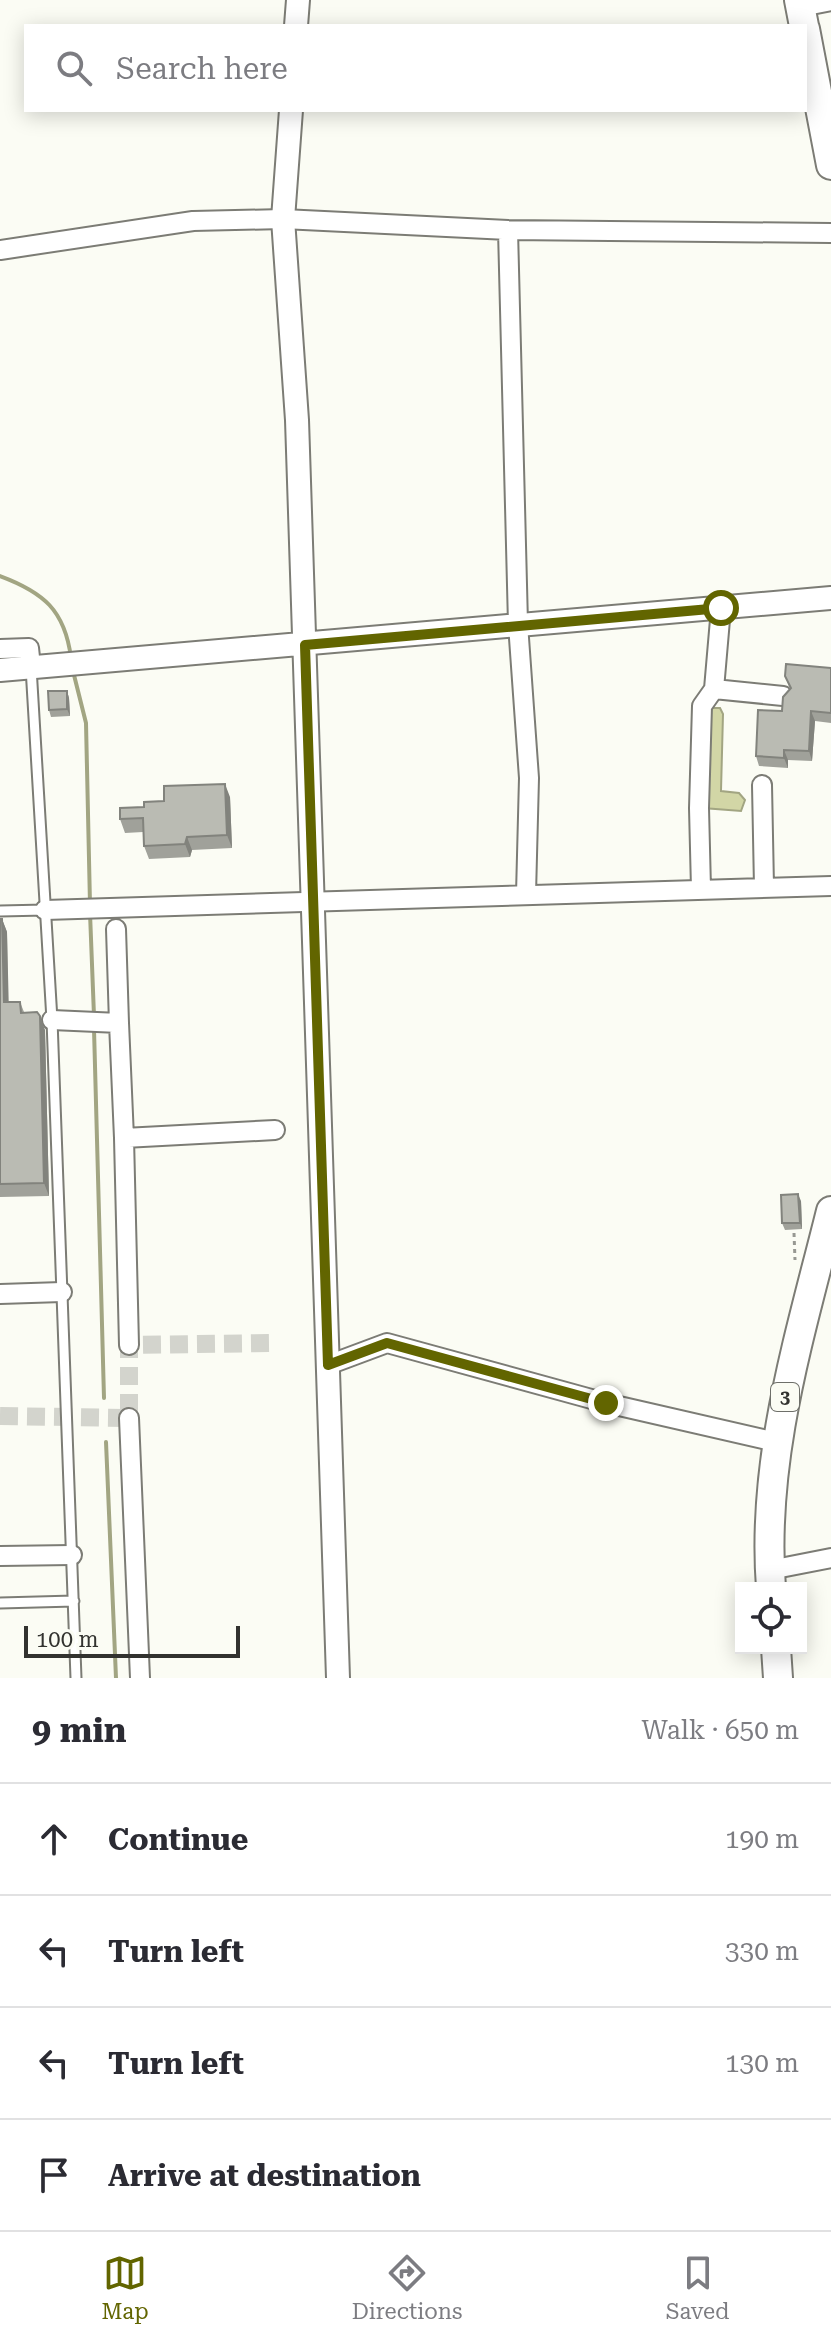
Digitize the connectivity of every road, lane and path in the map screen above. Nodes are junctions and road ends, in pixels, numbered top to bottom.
1 (298, 0) edge
2 (831, 1) edge
3 (802, 15) edge
4 (296, 24) edge
5 (807, 41) edge
6 (291, 112) edge
7 (831, 165) edge
8 (283, 219) junction
9 (508, 230) junction
10 (831, 233) edge
11 (0, 250) edge
12 (831, 598) edge
13 (721, 608) junction
14 (518, 624) junction
15 (305, 645) junction
16 (0, 649) edge
17 (31, 667) junction
18 (0, 670) edge
19 (714, 689) junction
20 (783, 696) edge
21 (762, 785) dead end
22 (831, 886) edge
23 (764, 887) junction
24 (701, 889) junction
25 (526, 894) junction
26 (312, 901) junction
27 (45, 910) junction
28 (0, 911) edge
29 (116, 929) dead end
30 (52, 1020) junction
31 (119, 1023) junction
32 (275, 1130) dead end
33 (124, 1138) junction
34 (831, 1211) edge
35 (62, 1292) junction
36 (0, 1294) edge
37 (129, 1345) dead end
38 (328, 1365) junction
39 (129, 1418) dead end
40 (776, 1442) junction
41 (72, 1555) junction
42 (0, 1556) edge
43 (831, 1558) edge
44 (771, 1579) edge
45 (74, 1601) junction
46 (0, 1603) edge
47 (776, 1654) edge
48 (76, 1678) edge
49 (140, 1678) edge
50 (338, 1678) edge
51 (778, 1678) edge

1 - 4 street
2 - 3 street
5 - 7 main road
6 - 8 street
8 - 9 street
8 - 11 street
8 - 15 street
9 - 10 street
9 - 14 street
12 - 13 street
13 - 14 street
13 - 19 street
14 - 15 street
14 - 25 street
15 - 17 street
15 - 26 street
16 - 17 street
17 - 18 street
17 - 27 lane
19 - 20 street
19 - 24 street
21 - 23 street
22 - 23 street
23 - 24 street
24 - 25 street
25 - 26 street
26 - 27 street
26 - 38 street
27 - 28 lane
27 - 30 lane
29 - 31 street
30 - 31 street
30 - 35 lane
31 - 33 street
32 - 33 street
33 - 37 street
34 - 40 main road, 3
35 - 36 street
35 - 41 lane
38 - 40 street
38 - 50 street
39 - 49 street
40 - 44 main road, 3
41 - 42 street
41 - 45 lane
43 - 44 street
45 - 46 lane
45 - 48 lane
47 - 51 main road

